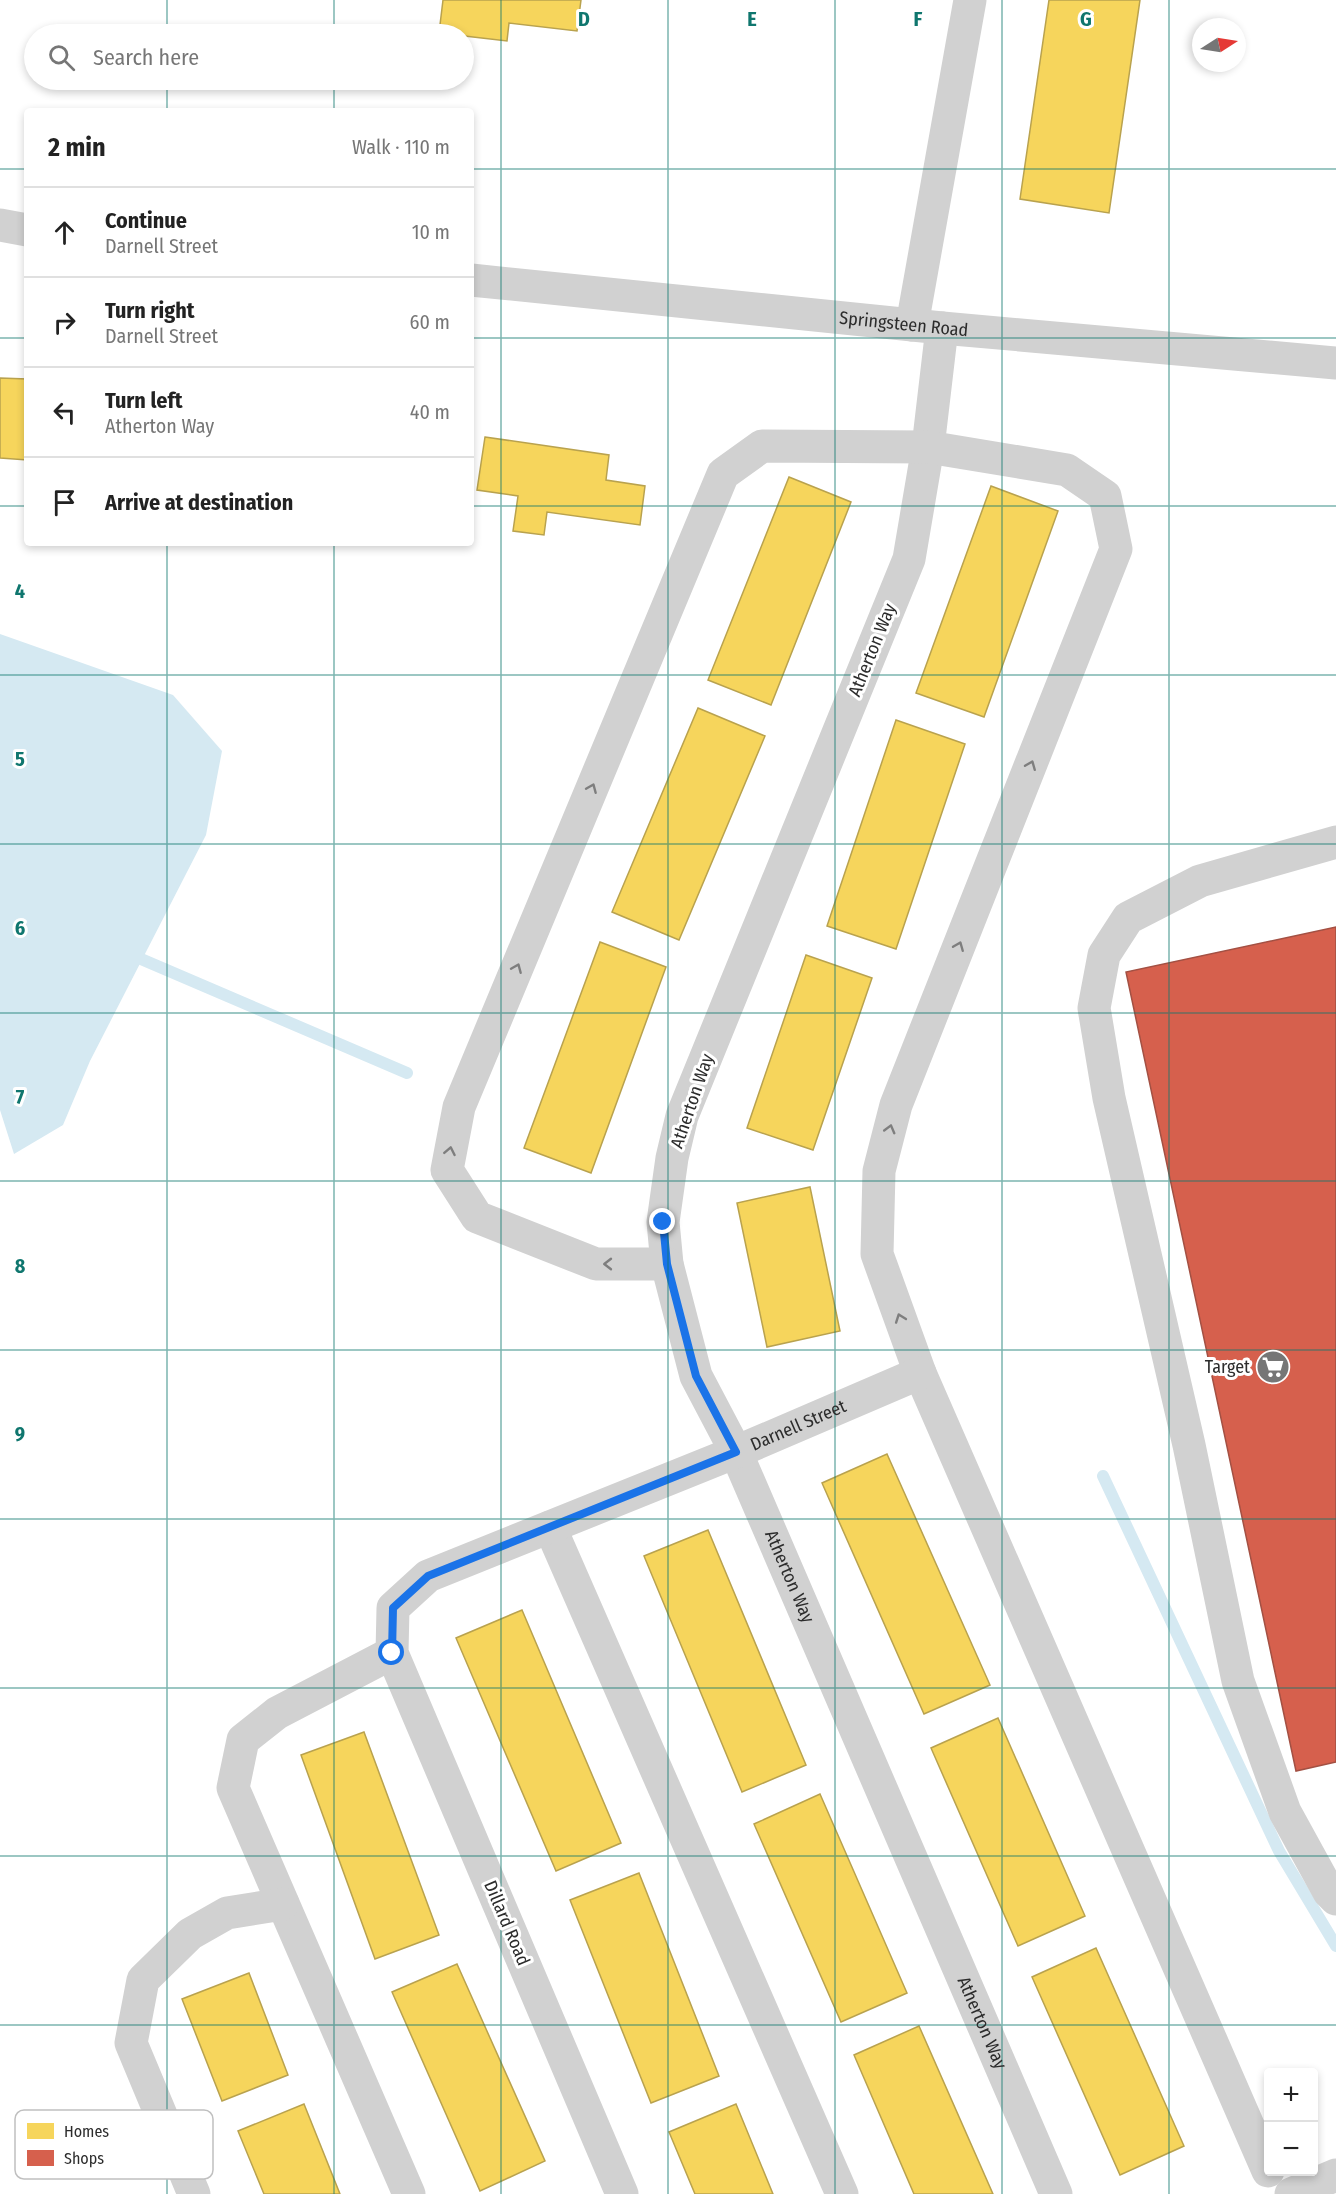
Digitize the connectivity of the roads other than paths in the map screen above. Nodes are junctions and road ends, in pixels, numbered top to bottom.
1 (970, 0) edge
2 (0, 225) edge
3 (24, 229) edge
4 (474, 280) edge
5 (927, 327) junction
6 (1336, 363) edge
7 (928, 447) junction
8 (1336, 843) edge
9 (667, 1264) junction
10 (920, 1373) junction
11 (736, 1452) junction
12 (550, 1527) junction
13 (392, 1653) junction
14 (1336, 1899) edge
15 (284, 1904) junction
16 (158, 2110) edge
17 (1264, 2160) edge
18 (1336, 2175) edge
19 (1271, 2176) edge
20 (188, 2179) edge
21 (194, 2194) edge
22 (409, 2194) edge
23 (622, 2194) edge
24 (842, 2194) edge
25 (1056, 2194) edge
26 (1279, 2194) edge
27 (1291, 2194) edge

1 - 5 street, Atherton Way
2 - 3 street
4 - 5 street, Springsteen Road
5 - 6 street, Springsteen Road
5 - 7 street, Atherton Way
7 - 9 street, Atherton Way
9 -> 7 street
10 -> 7 street
8 - 14 street
9 - 11 street, Atherton Way
10 - 11 street, Darnell Street
10 - 17 street
11 - 12 street, Darnell Street
11 - 25 street, Atherton Way
12 - 13 street, Darnell Street
12 - 24 street
13 - 15 street
13 - 23 street, Dillard Road
15 - 16 street
15 - 22 street
18 - 27 street
19 - 26 street
20 - 21 street

